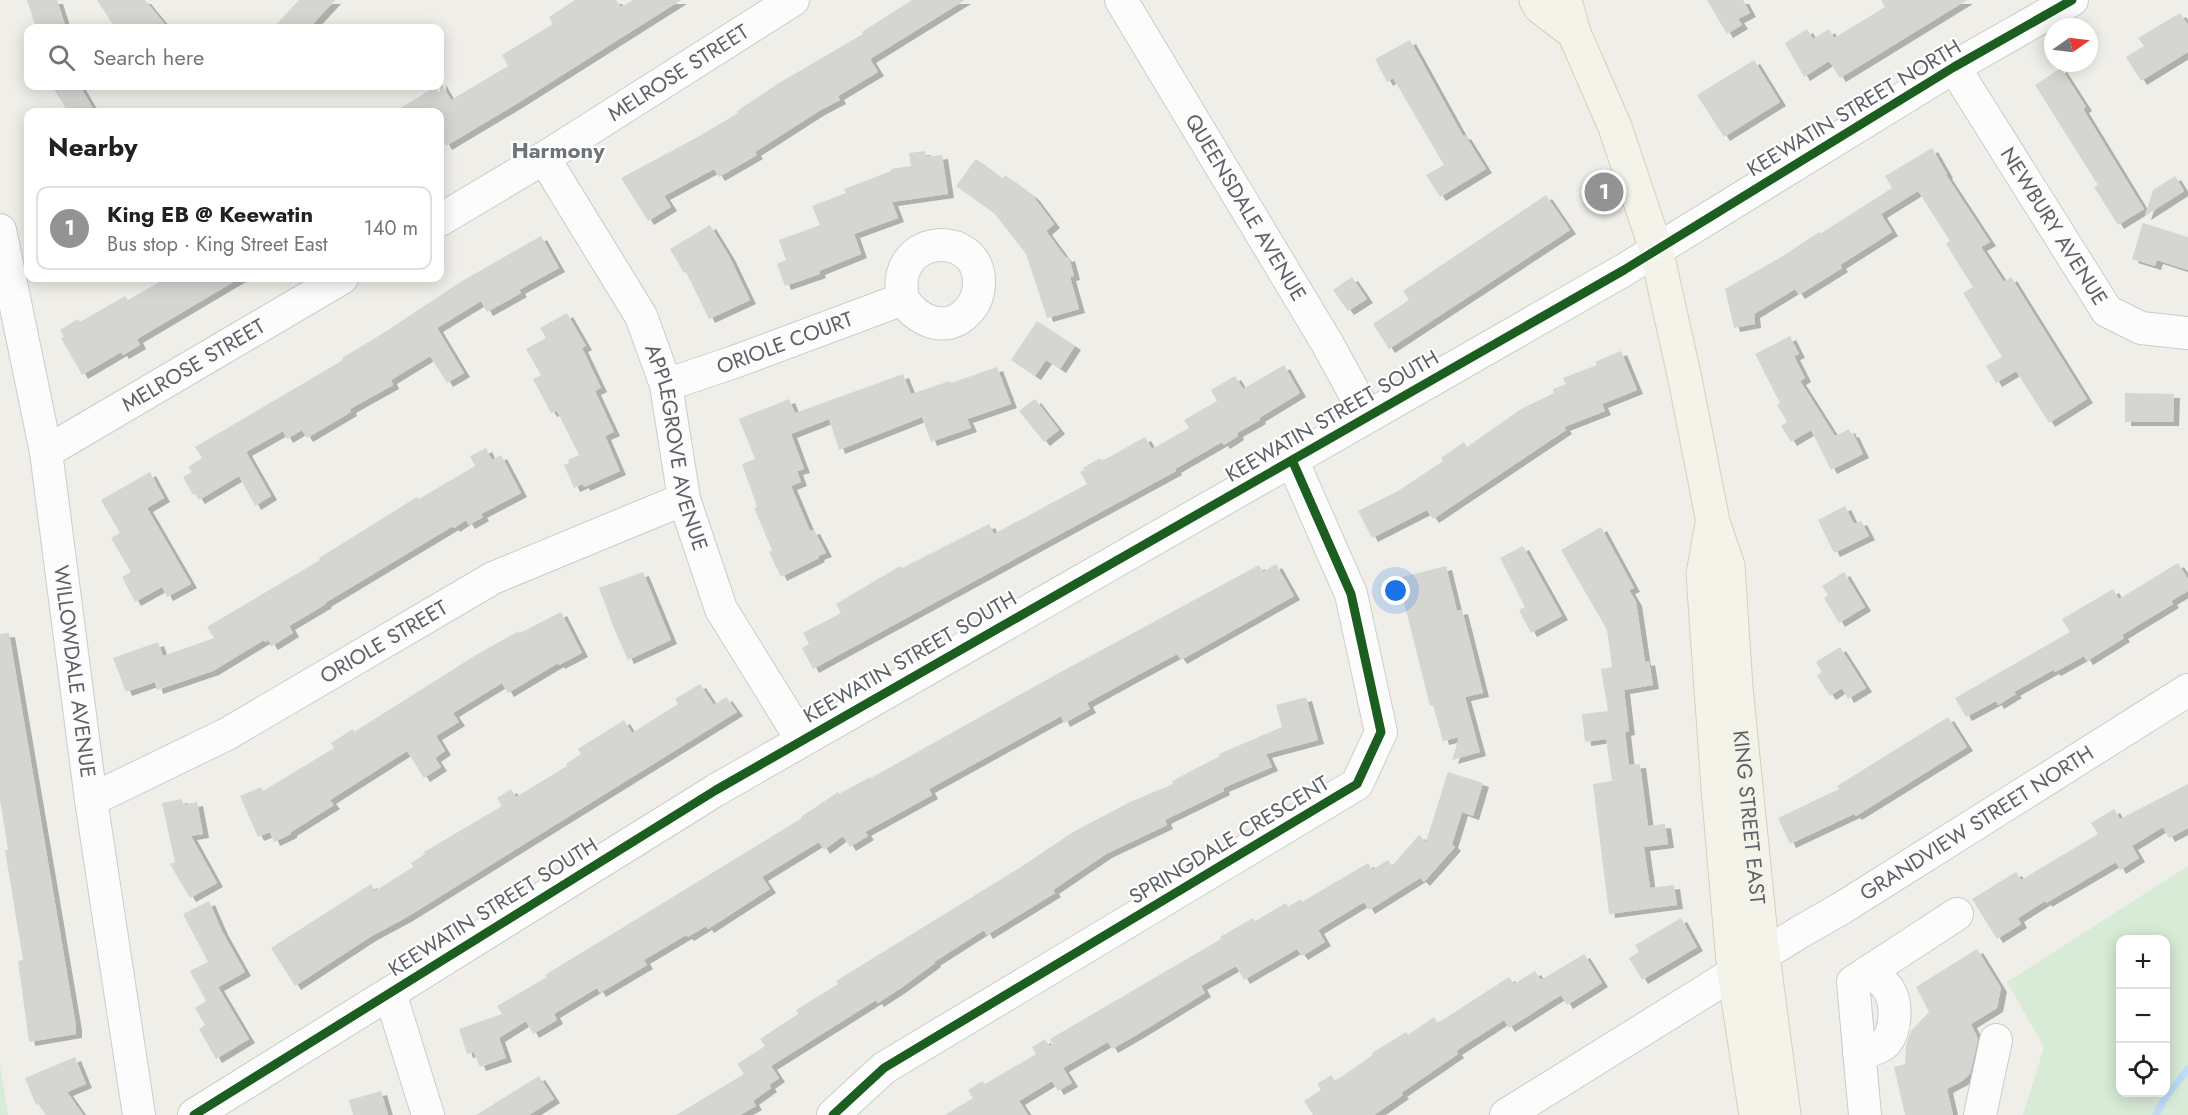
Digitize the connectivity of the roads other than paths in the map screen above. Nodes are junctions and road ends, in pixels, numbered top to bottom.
1 (793, 0) edge
2 (1121, 0) edge
3 (1536, 0) edge
4 (1565, 0) edge
5 (2072, 0) edge
6 (1574, 33) junction
7 (1954, 68) junction
8 (544, 158) junction
9 (444, 218) edge
10 (0, 230) edge
11 (1656, 249) junction
12 (335, 282) edge
13 (903, 299) dead end
14 (2188, 333) edge
15 (666, 385) junction
16 (1367, 416) junction
17 (46, 452) junction
18 (1292, 460) junction
19 (684, 499) junction
20 (1713, 522) junction
21 (2188, 690) edge
22 (802, 740) junction
23 (91, 801) junction
24 (1957, 914) dead end
25 (1763, 956) junction
26 (1734, 973) junction
27 (390, 993) junction
28 (1996, 1040) dead end
29 (139, 1115) edge
30 (194, 1115) edge
31 (428, 1115) edge
32 (833, 1115) edge
33 (1506, 1115) edge
34 (1756, 1115) edge
35 (1784, 1115) edge
36 (1865, 1115) edge
37 (1980, 1115) edge

1 - 8 street, MELROSE STREET
2 - 16 street, QUEENSDALE AVENUE
3 - 6 main road, KING STREET EAST
4 - 6 main road, KING STREET EAST
5 - 7 street, KEEWATIN STREET NORTH
6 - 11 main road, KING STREET EAST
7 - 11 street, KEEWATIN STREET NORTH
7 - 14 street, NEWBURY AVENUE
8 - 9 street, MELROSE STREET
8 - 15 street, APPLEGROVE AVENUE
10 - 17 street, WILLOWDALE AVENUE
11 - 16 street, KEEWATIN STREET SOUTH
11 - 20 main road, KING STREET EAST
12 - 17 street, MELROSE STREET
13 - 15 street, ORIOLE COURT
15 - 19 street, APPLEGROVE AVENUE
16 - 18 street, KEEWATIN STREET SOUTH
17 - 23 street, WILLOWDALE AVENUE
18 - 22 street, KEEWATIN STREET SOUTH
18 - 32 street, SPRINGDALE CRESCENT
19 - 22 street, APPLEGROVE AVENUE
19 - 23 street, ORIOLE STREET
20 - 25 main road, KING STREET EAST
20 - 26 main road, KING STREET EAST
21 - 25 street, GRANDVIEW STREET NORTH
22 - 27 street, KEEWATIN STREET SOUTH
23 - 29 street, WILLOWDALE AVENUE
24 - 36 street
25 - 26 street, GRANDVIEW STREET NORTH
25 - 35 main road, KING STREET EAST
26 - 33 street, GRANDVIEW STREET NORTH
26 - 34 main road, KING STREET EAST
27 - 30 street, KEEWATIN STREET SOUTH
27 - 31 street
28 - 37 street

